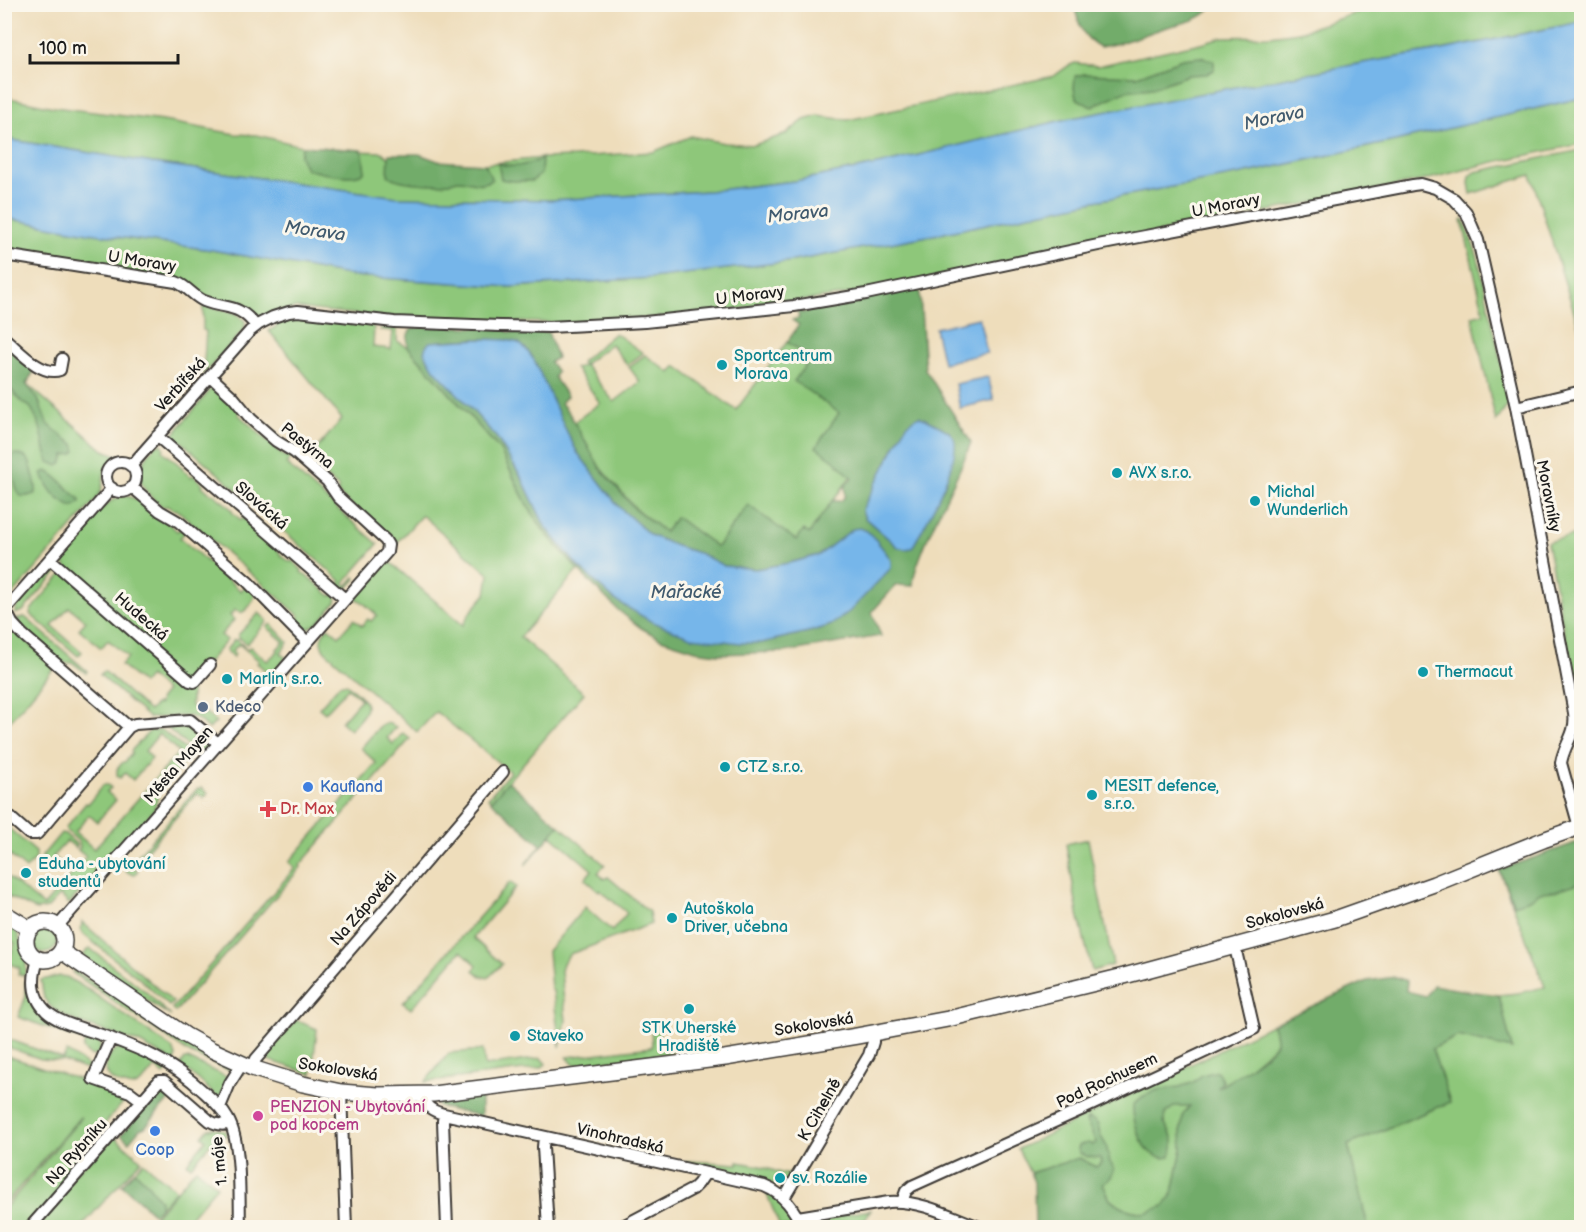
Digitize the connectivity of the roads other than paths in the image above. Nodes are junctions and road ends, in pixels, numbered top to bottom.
1 (1478, 240) joint
2 (4, 255) edge
3 (256, 326) junction
4 (4, 338) edge
5 (62, 359) dead end
6 (210, 376) junction
7 (1581, 391) edge
8 (1516, 407) junction
9 (157, 435) junction
10 (131, 466) junction
11 (132, 487) junction
12 (112, 488) junction
13 (385, 540) joint
14 (50, 559) junction
15 (345, 599) junction
16 (5, 611) edge
17 (307, 642) junction
18 (210, 664) dead end
19 (129, 727) junction
20 (218, 743) junction
21 (502, 772) dead end
22 (4, 812) edge
23 (1580, 827) edge
24 (4, 913) edge
25 (57, 927) junction
26 (30, 929) junction
27 (1235, 947) junction
28 (62, 951) junction
29 (38, 960) junction
30 (873, 1033) junction
31 (111, 1038) junction
32 (247, 1066) junction
33 (341, 1092) junction
34 (421, 1095) junction
35 (142, 1101) junction
36 (220, 1107) junction
37 (443, 1118) junction
38 (230, 1123) junction
39 (544, 1137) junction
40 (705, 1174) junction
41 (784, 1198) junction
42 (902, 1202) junction
43 (801, 1222) edge
44 (33, 1224) dead end
45 (240, 1227) edge
46 (346, 1227) edge
47 (447, 1227) edge
48 (548, 1227) edge
49 (619, 1227) edge
50 (982, 1227) edge

1 - 3 street, U Moravy
1 - 8 street, Moravníky
2 - 3 street, U Moravy
3 - 6 street, Verbířská
4 - 5 street
6 - 9 street, Verbířská
6 - 13 street, Pastýrna
7 - 8 street
8 - 23 street, Moravníky
9 - 10 street, Verbířská
9 - 15 street, Slovácká
10 - 11 street
10 - 12 street
11 - 12 street
11 - 17 street
12 - 14 street
13 - 15 street, Města Mayen
14 - 16 street
14 - 18 street, Hudecká
15 - 17 street, Města Mayen
16 - 19 street
17 - 20 street, Města Mayen
19 - 20 street
19 - 22 street
20 - 25 street, Města Mayen
21 - 32 street, Na Zápovědi
23 - 27 main road, Sokolovská
24 - 26 main road
25 - 26 main road
25 - 28 main road
26 - 29 main road
27 - 30 main road, Sokolovská
27 - 42 street, Pod Rochusem
28 - 29 main road
28 - 32 main road, Sokolovská
29 - 31 street
30 - 34 main road, Sokolovská
30 - 41 street, K Cihelně
31 - 35 street
31 - 36 street
32 - 33 main road, Sokolovská
32 - 36 street
33 - 34 main road, Sokolovská
33 - 46 street
34 - 37 street, Vinohradská
35 - 38 street, Na Rybníku
35 - 44 street, Na Rybníku
36 - 38 street, 1. máje
37 - 39 street, Vinohradská
37 - 47 street
38 - 45 street, 1. máje
39 - 40 street, Vinohradská
39 - 48 street
40 - 41 street, Vinohradská
40 - 49 street
41 - 43 street, Vinohradská
42 - 43 street
42 - 50 street

